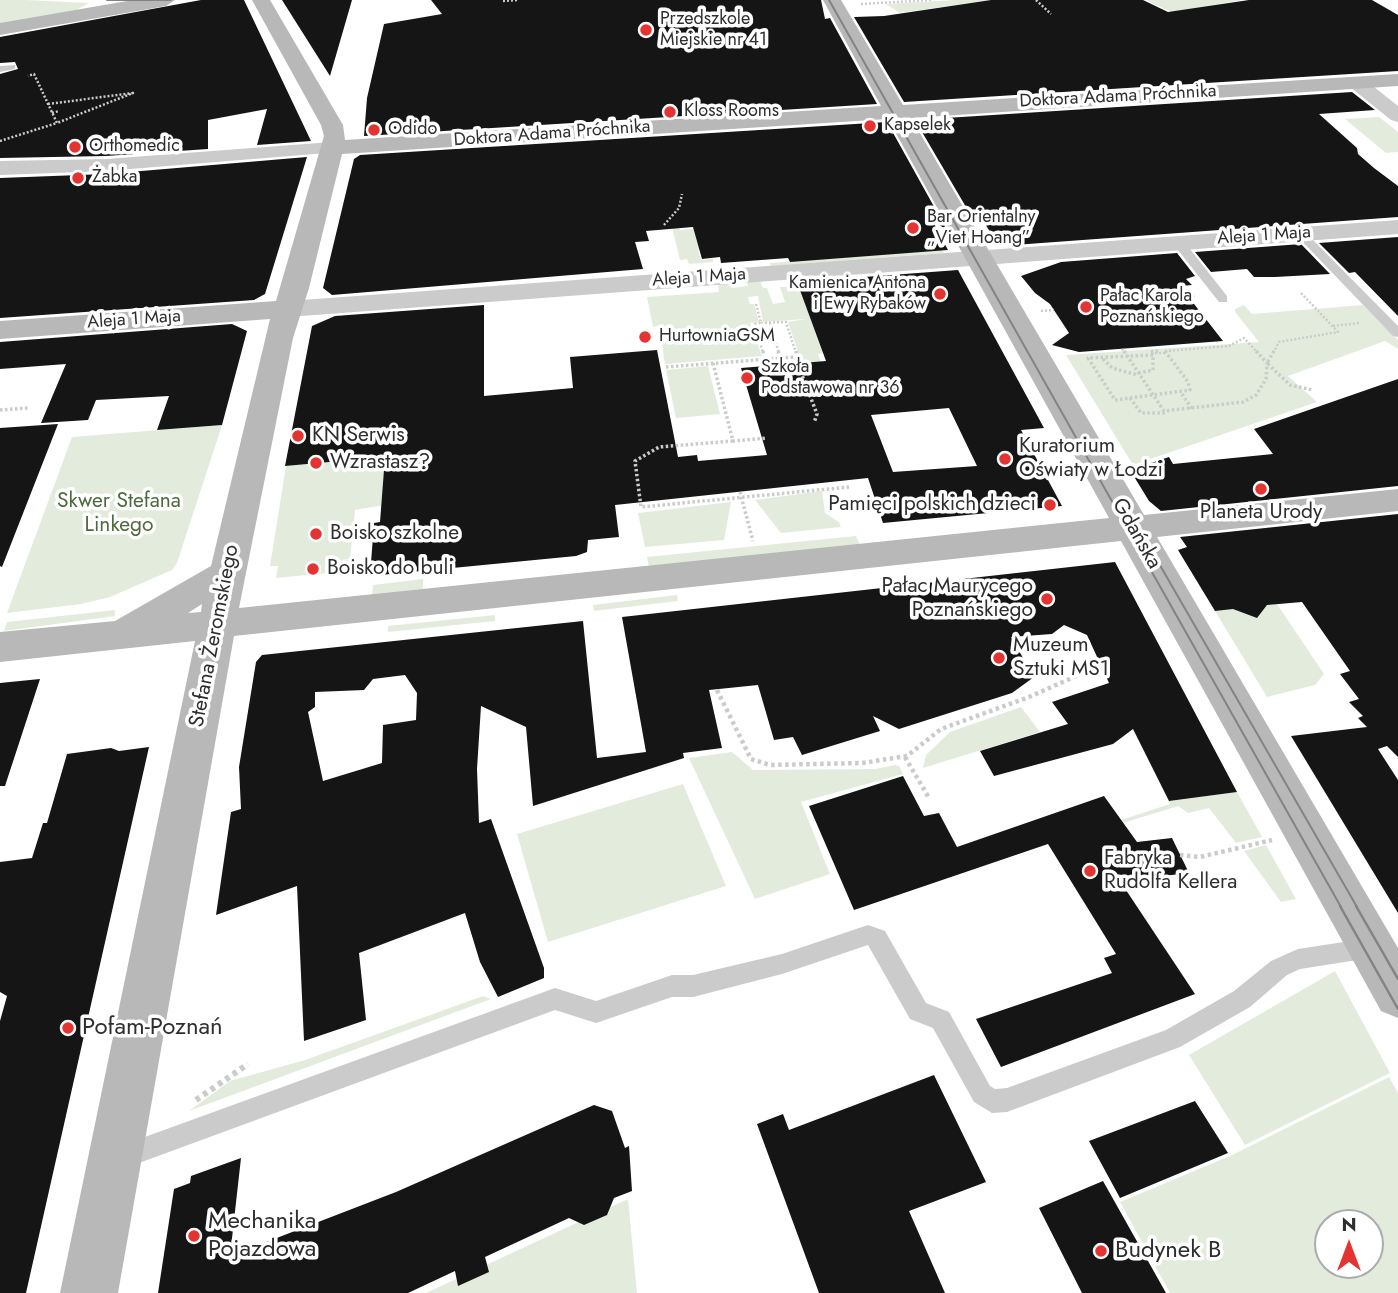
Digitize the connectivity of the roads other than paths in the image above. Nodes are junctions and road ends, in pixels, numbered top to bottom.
1 (127, 0) edge
2 (261, 0) edge
3 (832, 0) edge
4 (157, 2) edge
5 (0, 29) edge
6 (12, 67) dead end
7 (0, 69) edge
8 (1398, 80) edge
9 (1356, 83) junction
10 (894, 111) junction
11 (1398, 116) edge
12 (332, 148) junction
13 (0, 168) edge
14 (1398, 227) edge
15 (1301, 234) junction
16 (1178, 242) junction
17 (978, 257) junction
18 (1223, 299) road end
19 (288, 309) junction
20 (0, 330) edge
21 (1398, 333) edge
22 (1398, 500) edge
23 (1132, 527) junction
24 (227, 573) junction
25 (216, 626) junction
26 (118, 636) junction
27 (0, 647) edge
28 (1371, 947) junction
29 (1398, 994) edge
30 (114, 1160) junction
31 (89, 1293) edge

1 - 4 street
2 - 12 street, Stefana Żeromskiego
3 - 10 street, Gdańska
4 - 5 street
6 - 7 lane
8 - 9 street, Doktora Adama Próchnika
9 - 10 street, Doktora Adama Próchnika
9 - 11 street
10 - 12 street, Doktora Adama Próchnika
10 - 17 street, Gdańska
12 - 13 street, Doktora Adama Próchnika
12 - 19 street, Stefana Żeromskiego
14 - 15 street, Aleja 1 Maja
15 - 16 street, Aleja 1 Maja
15 - 21 lane
16 - 17 street, Aleja 1 Maja
16 - 18 lane
17 - 19 street, Aleja 1 Maja
17 - 23 street, Gdańska
19 - 20 street, Aleja 1 Maja
19 - 24 street, Stefana Żeromskiego
22 - 23 street
23 - 25 street
23 - 28 street, Gdańska
24 - 25 street, Stefana Żeromskiego
24 - 26 street
25 - 26 street
25 - 30 street, Stefana Żeromskiego
26 - 27 street
28 - 29 street, Gdańska
28 - 30 lane
30 - 31 street, Stefana Żeromskiego

